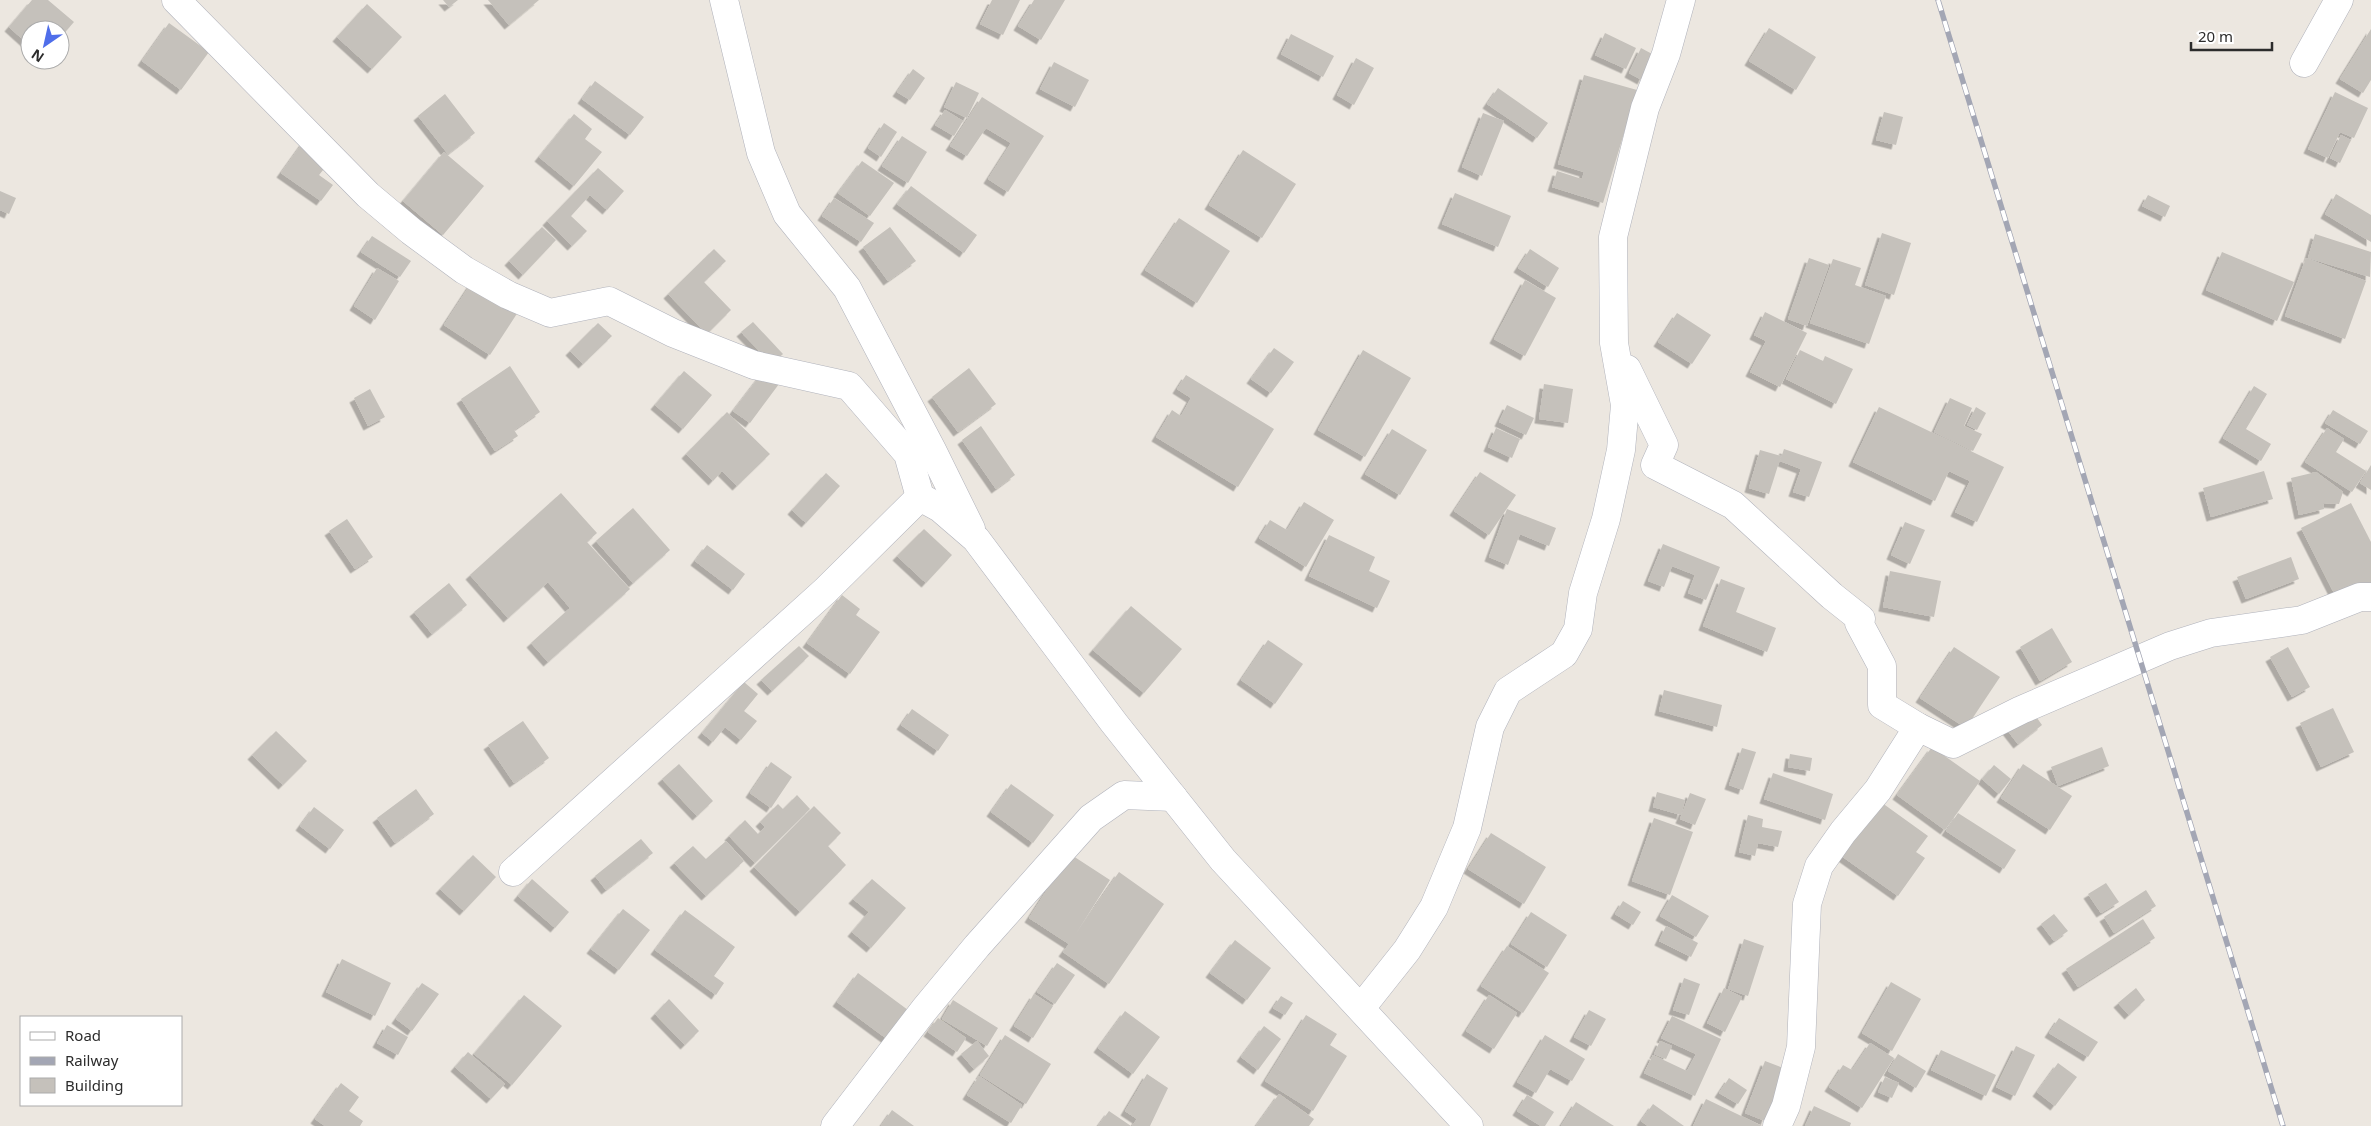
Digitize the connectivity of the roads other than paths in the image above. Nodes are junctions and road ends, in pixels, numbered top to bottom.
1 (176, 0) edge
2 (724, 0) edge
3 (1681, 0) edge
4 (2339, 0) edge
5 (2304, 63) dead end
6 (1614, 343) junction
7 (920, 497) junction
8 (976, 540) junction
9 (2371, 597) edge
10 (1918, 727) junction
11 (1173, 797) junction
12 (513, 872) dead end
13 (1361, 1008) junction
14 (835, 1126) edge
15 (1469, 1126) edge
16 (1777, 1126) edge

1 - 7 street
2 - 8 street
3 - 6 street
4 - 5 street
6 - 10 street
6 - 13 street
7 - 8 street
7 - 12 street
8 - 11 street
9 - 10 street
10 - 16 street
11 - 13 street
11 - 14 street
13 - 15 street

